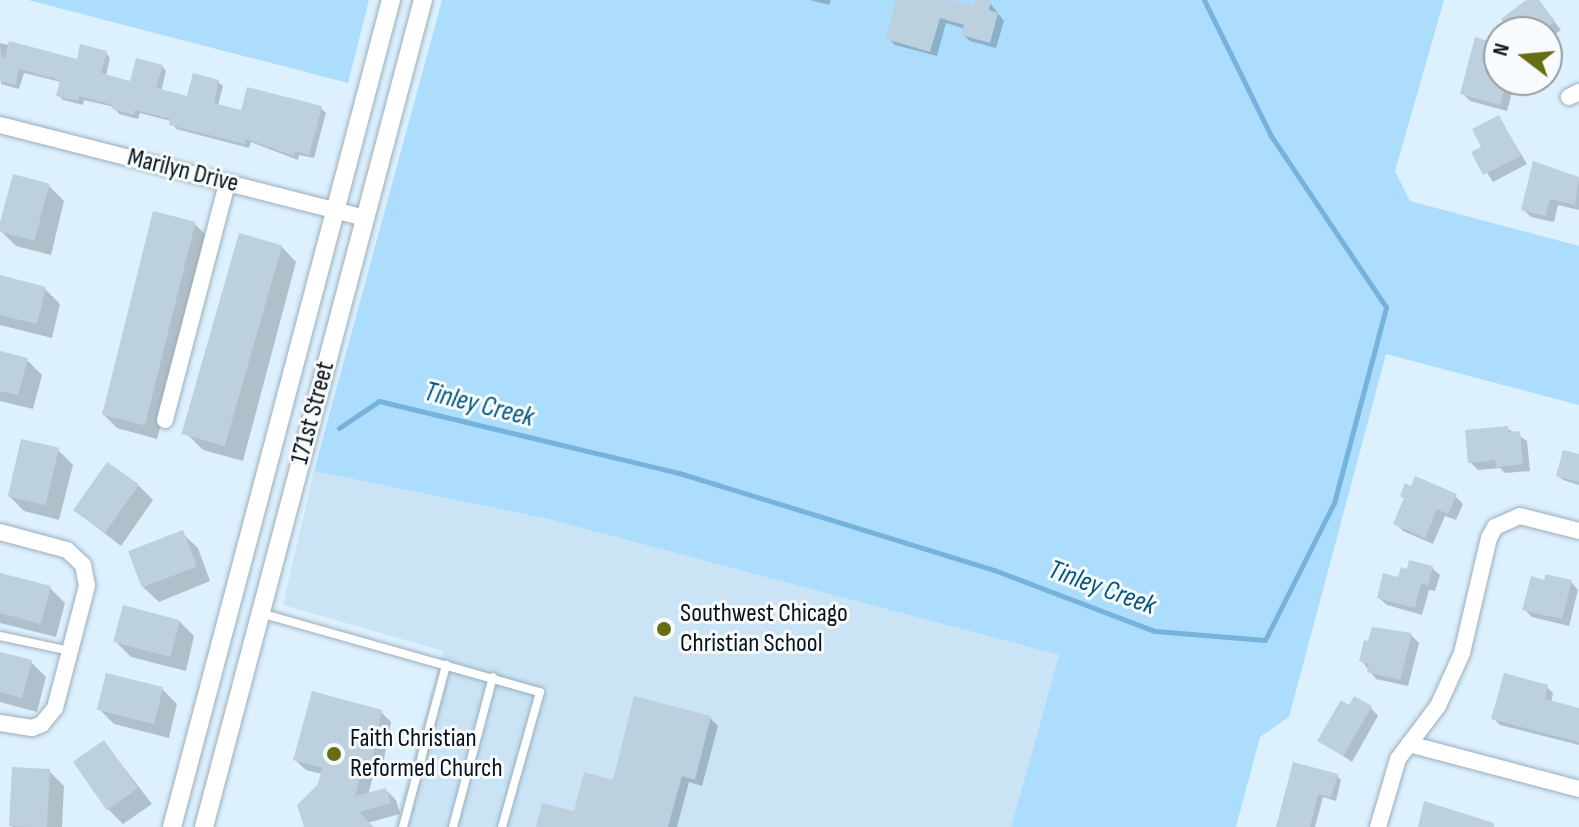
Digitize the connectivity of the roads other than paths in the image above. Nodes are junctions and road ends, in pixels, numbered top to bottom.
1 (391, 0) edge
2 (423, 0) edge
3 (0, 125) edge
4 (227, 183) junction
5 (336, 210) junction
6 (365, 218) junction
7 (165, 420) dead end
8 (1579, 531) edge
9 (0, 532) edge
10 (259, 613) junction
11 (0, 636) edge
12 (73, 649) junction
13 (446, 665) junction
14 (493, 677) junction
15 (0, 723) edge
16 (1409, 744) junction
17 (1579, 789) edge
18 (172, 827) edge
19 (204, 827) edge
20 (403, 827) edge
21 (453, 827) edge
22 (502, 827) edge
23 (1378, 827) edge

1 - 5 street, 171st Street
2 - 6 street, 171st Street
3 - 4 street, Marilyn Drive
4 - 5 street, Marilyn Drive
4 - 7 street
5 - 6 street, Marilyn Drive
5 - 18 street, 171st Street
6 - 10 street, 171st Street
8 - 16 street
9 - 12 street
10 - 13 lane
10 - 19 street, 171st Street
11 - 12 lane
12 - 15 street
13 - 14 lane
13 - 20 lane
14 - 21 lane
14 - 22 lane
16 - 17 street
16 - 23 street

